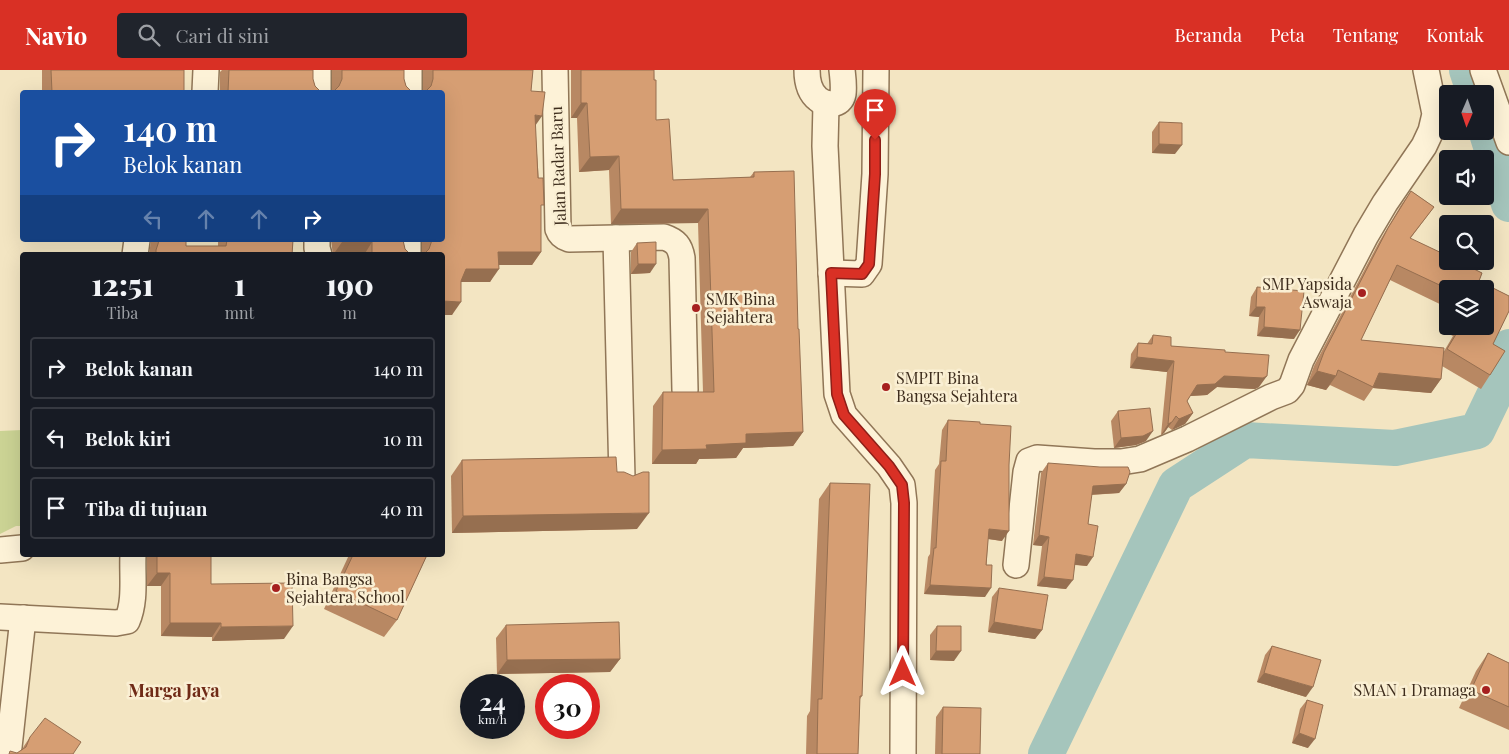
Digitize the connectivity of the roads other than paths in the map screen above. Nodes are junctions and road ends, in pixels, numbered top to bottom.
1 (206, 70) edge
2 (318, 70) edge
3 (409, 70) edge
4 (555, 70) edge
5 (807, 70) edge
6 (842, 70) edge
7 (876, 70) edge
8 (1426, 70) edge
9 (1483, 70) edge
10 (1486, 85) edge
11 (205, 90) edge
12 (318, 90) edge
13 (409, 90) edge
14 (831, 104) junction
15 (1439, 105) edge
16 (1494, 114) edge
17 (1439, 118) edge
18 (1509, 142) edge
19 (616, 238) junction
20 (831, 273) junction
21 (685, 390) edge
22 (622, 478) edge
23 (20, 548) edge
24 (0, 550) edge
25 (133, 557) edge
26 (1016, 565) dead end
27 (12, 617) edge
28 (9, 747) dead end
29 (903, 754) edge

1 - 11 street
2 - 12 street
3 - 13 street
4 - 19 street, Jalan Radar Baru
5 - 14 street
6 - 14 street
7 - 20 street
8 - 15 street
9 - 10 street
14 - 20 street
16 - 18 street
17 - 26 street
19 - 21 street, Jalan Radar Baru
19 - 22 street
20 - 29 street
23 - 24 street
25 - 27 street
27 - 28 street

